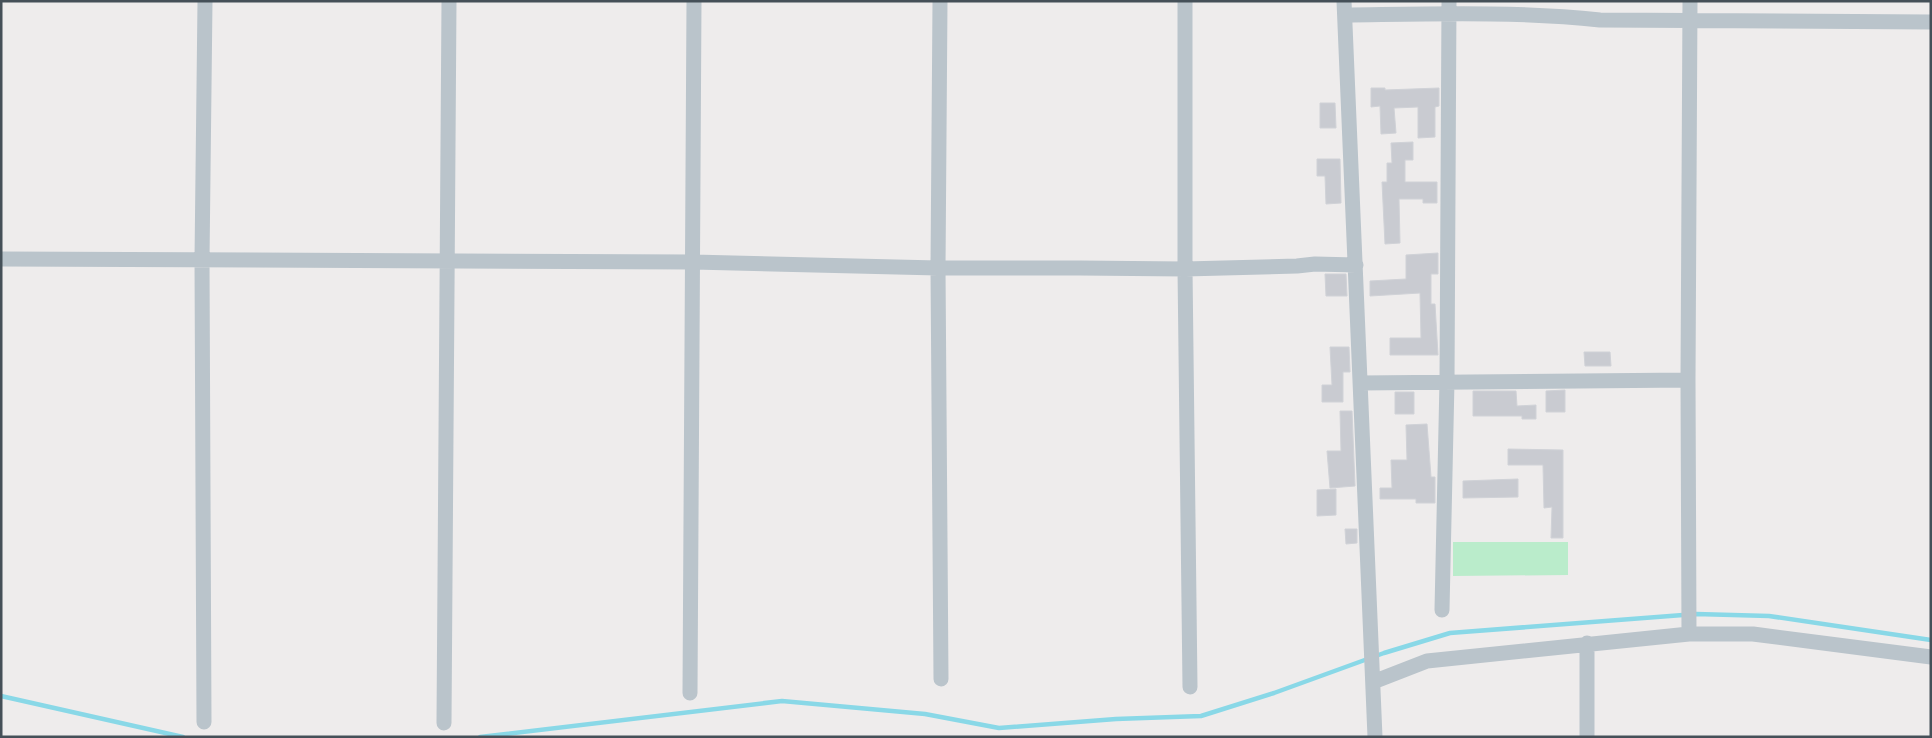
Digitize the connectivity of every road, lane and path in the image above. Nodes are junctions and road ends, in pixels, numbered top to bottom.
1 (205, 1) edge
2 (449, 1) edge
3 (694, 1) edge
4 (940, 1) edge
5 (1185, 1) edge
6 (1690, 1) edge
7 (1449, 7) edge
8 (1344, 8) edge
9 (1690, 19) junction
10 (1931, 22) edge
11 (1, 259) edge
12 (202, 260) junction
13 (447, 261) junction
14 (693, 262) junction
15 (1356, 265) junction
16 (938, 268) junction
17 (1185, 269) junction
18 (1688, 380) junction
19 (1447, 381) junction
20 (1360, 383) junction
21 (1442, 610) dead end
22 (1689, 634) junction
23 (1587, 643) junction
24 (1930, 654) edge
25 (941, 679) dead end
26 (1373, 682) junction
27 (1190, 687) dead end
28 (690, 693) dead end
29 (204, 722) dead end
30 (444, 723) dead end
31 (1375, 737) edge
32 (1587, 737) edge

1 - 12 street
2 - 13 street
3 - 14 street
4 - 16 street
5 - 17 street
6 - 9 street
7 - 8 street
7 - 9 street
7 - 19 street
8 - 15 street
9 - 10 street
9 - 18 street
11 - 12 street
12 - 13 street
12 - 29 street
13 - 14 street
13 - 30 street
14 - 16 street
14 - 28 street
15 - 17 street
15 - 20 street
16 - 17 street
16 - 25 street
17 - 27 street
18 - 19 street
18 - 22 street
19 - 20 street
19 - 21 street
20 - 26 street
22 - 23 street
22 - 24 street
23 - 26 street
23 - 32 street
26 - 31 street

